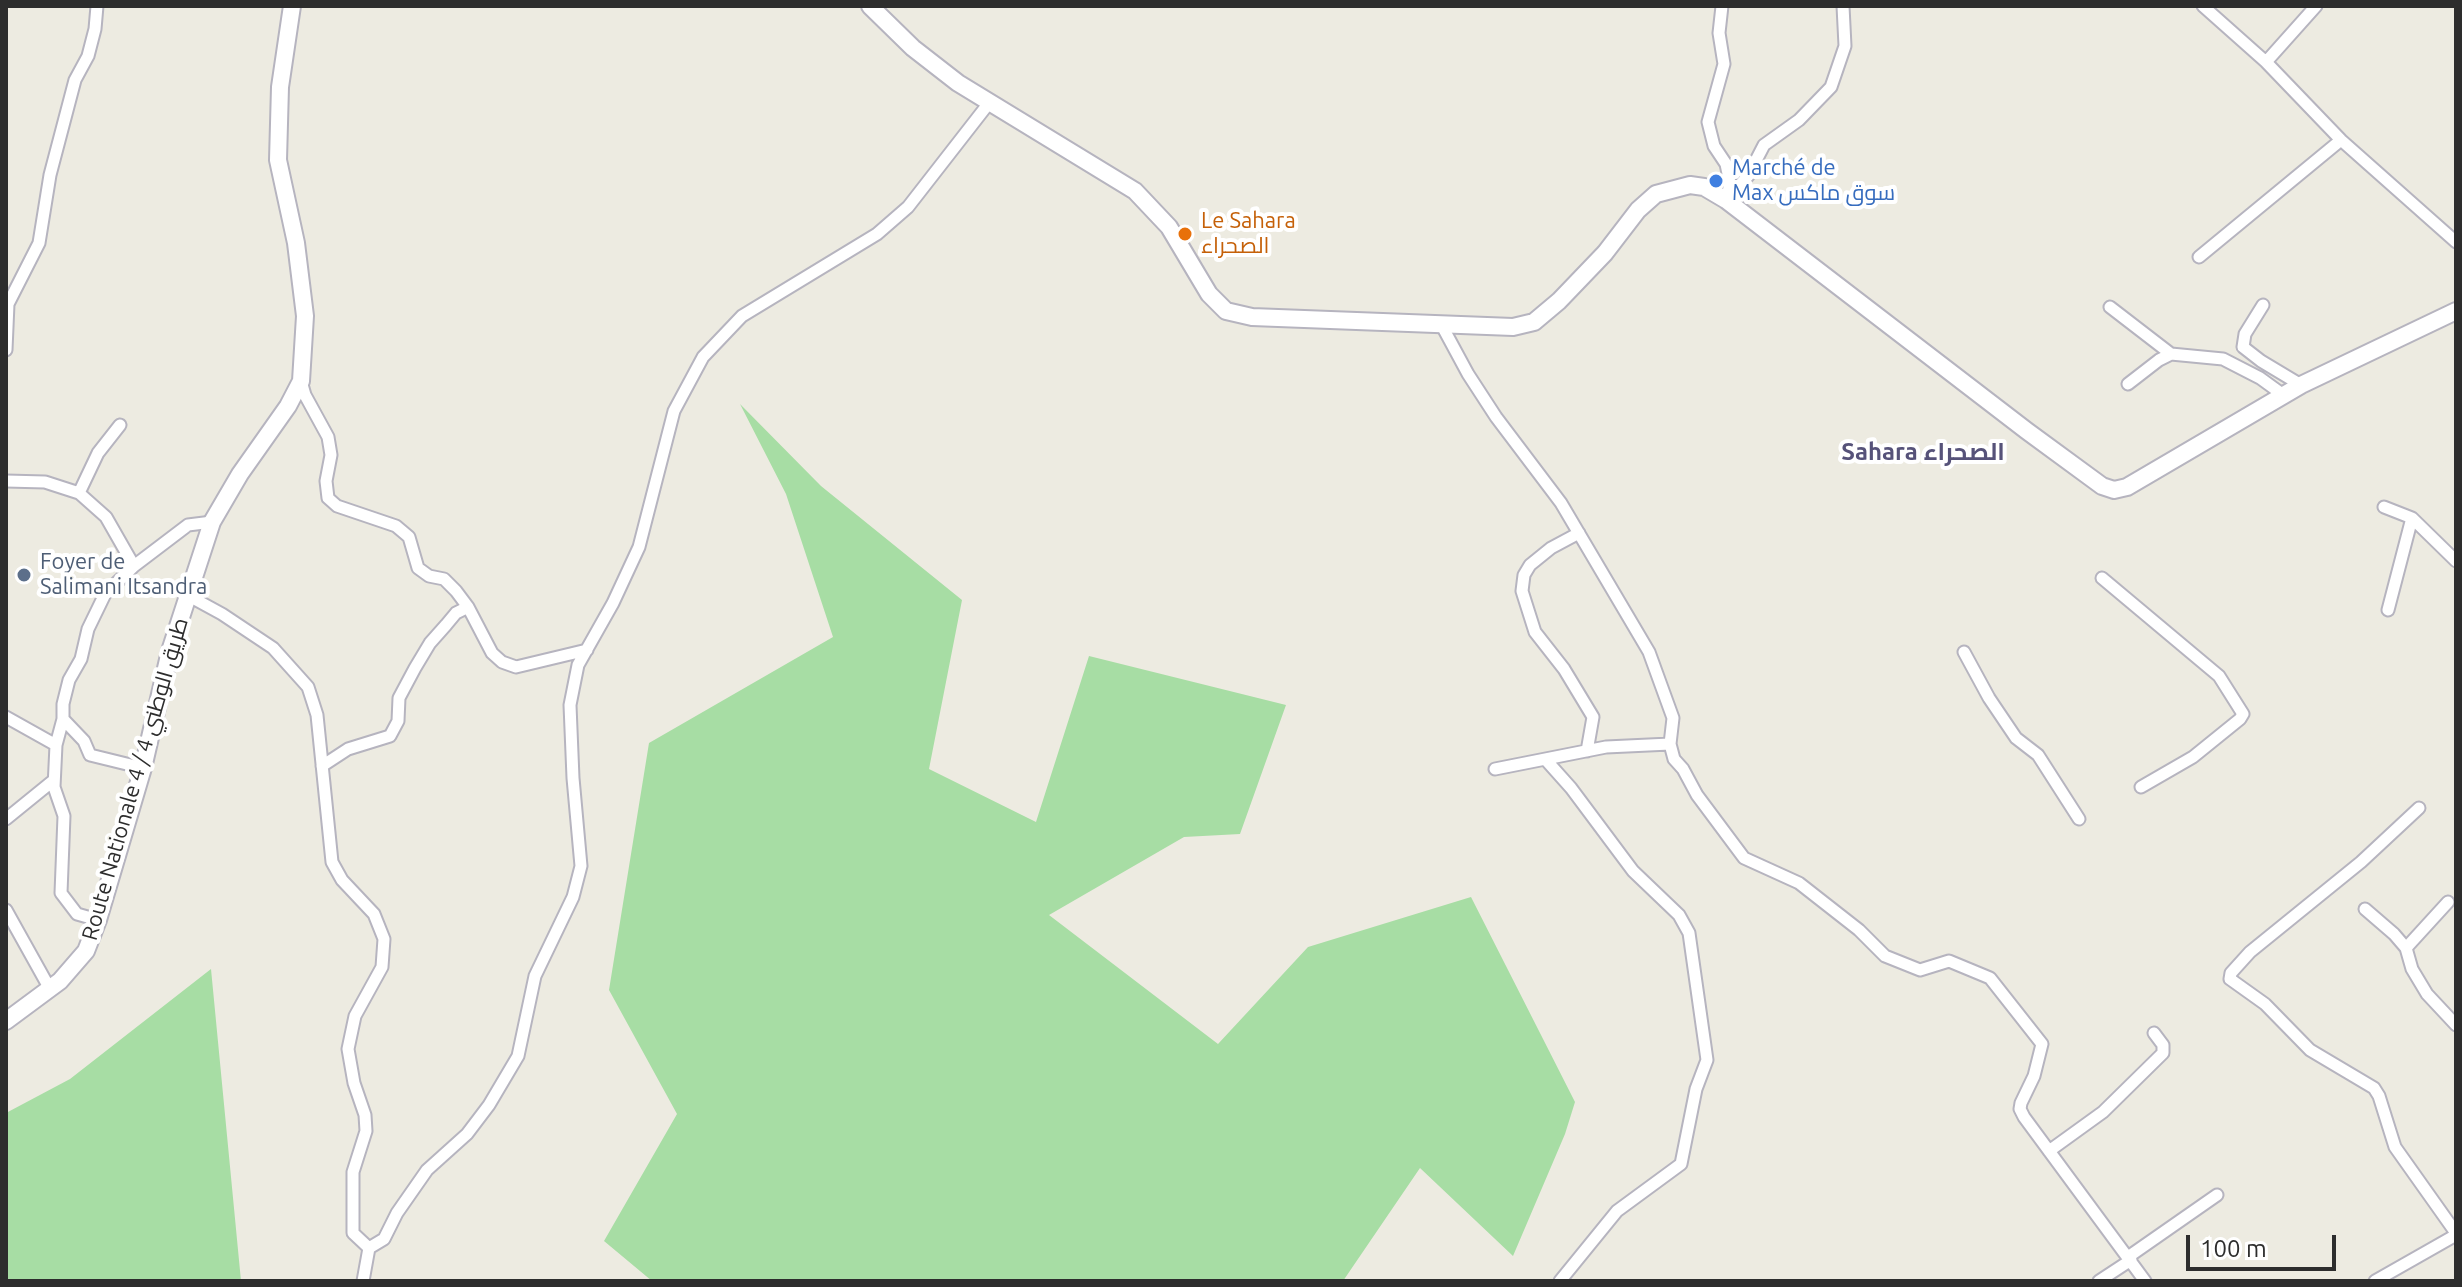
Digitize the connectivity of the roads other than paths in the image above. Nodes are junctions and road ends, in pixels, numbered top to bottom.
1 (97, 6) edge
2 (292, 6) edge
3 (870, 6) edge
4 (1722, 6) edge
5 (1843, 6) edge
6 (2203, 6) edge
7 (2316, 6) edge
8 (2266, 62) junction
9 (989, 103) junction
10 (2341, 140) junction
11 (1726, 200) junction
12 (2456, 242) edge
13 (2199, 257) dead end
14 (2263, 305) dead end
15 (2110, 307) dead end
16 (2456, 311) edge
17 (1441, 324) junction
18 (6, 350) edge
19 (2171, 354) junction
20 (301, 381) junction
21 (2128, 384) dead end
22 (2301, 385) junction
23 (2282, 394) junction
24 (120, 425) dead end
25 (6, 481) edge
26 (79, 493) junction
27 (2384, 507) dead end
28 (2412, 518) junction
29 (212, 522) junction
30 (1579, 533) junction
31 (2454, 554) edge
32 (134, 566) junction
33 (2102, 578) dead end
34 (189, 596) junction
35 (468, 607) junction
36 (2388, 610) dead end
37 (587, 650) junction
38 (1964, 652) dead end
39 (6, 717) edge
40 (63, 719) junction
41 (1670, 744) junction
42 (56, 745) junction
43 (1587, 751) junction
44 (1546, 760) junction
45 (322, 766) junction
46 (143, 768) junction
47 (1495, 769) dead end
48 (54, 780) junction
49 (2141, 787) dead end
50 (2419, 808) dead end
51 (6, 819) edge
52 (2079, 819) dead end
53 (2448, 902) dead end
54 (2365, 909) dead end
55 (6, 910) edge
56 (98, 920) junction
57 (2406, 948) junction
58 (50, 989) junction
59 (6, 1021) edge
60 (2456, 1025) edge
61 (2154, 1033) dead end
62 (2049, 1151) junction
63 (2217, 1195) dead end
64 (2456, 1234) edge
65 (369, 1248) junction
66 (2129, 1258) junction
67 (363, 1281) edge
68 (1560, 1281) edge
69 (2099, 1281) edge
70 (2145, 1281) edge
71 (2375, 1281) edge

1 - 18 street
2 - 20 main road, Route Nationale 4 / طريق الوطني 4
3 - 9 main road
4 - 11 street
5 - 11 street
6 - 8 street
7 - 8 street
8 - 10 street
9 - 17 main road
9 - 37 street
10 - 12 street
10 - 13 street
11 - 17 main road
11 - 23 main road
14 - 22 street
15 - 19 street
16 - 22 main road
17 - 30 street
19 - 21 street
19 - 23 street
20 - 29 main road, Route Nationale 4 / طريق الوطني 4
20 - 35 street
22 - 23 main road
24 - 26 street
25 - 26 street
26 - 32 street
27 - 28 street
28 - 31 street
28 - 36 street
29 - 32 street
29 - 34 main road, Route Nationale 4 / طريق الوطني 4
30 - 41 street
30 - 43 street
32 - 40 street
33 - 49 street
34 - 45 street
34 - 46 main road, Route Nationale 4 / طريق الوطني 4
35 - 37 street
35 - 45 street
37 - 65 street
38 - 52 street
39 - 42 street
40 - 42 street
40 - 46 street
41 - 43 street
41 - 62 street
42 - 48 street
43 - 44 street
44 - 47 street
44 - 68 street
45 - 65 street
46 - 56 main road, Route Nationale 4 / طريق الوطني 4
48 - 51 street
48 - 56 street
50 - 64 street
53 - 57 street
54 - 57 street
55 - 58 street
56 - 58 main road, Route Nationale 4 / طريق الوطني 4
57 - 60 street
58 - 59 main road, Route Nationale 4 / طريق الوطني 4
61 - 62 street
62 - 66 street
63 - 66 street
64 - 71 street
65 - 67 street
66 - 69 street
66 - 70 street

